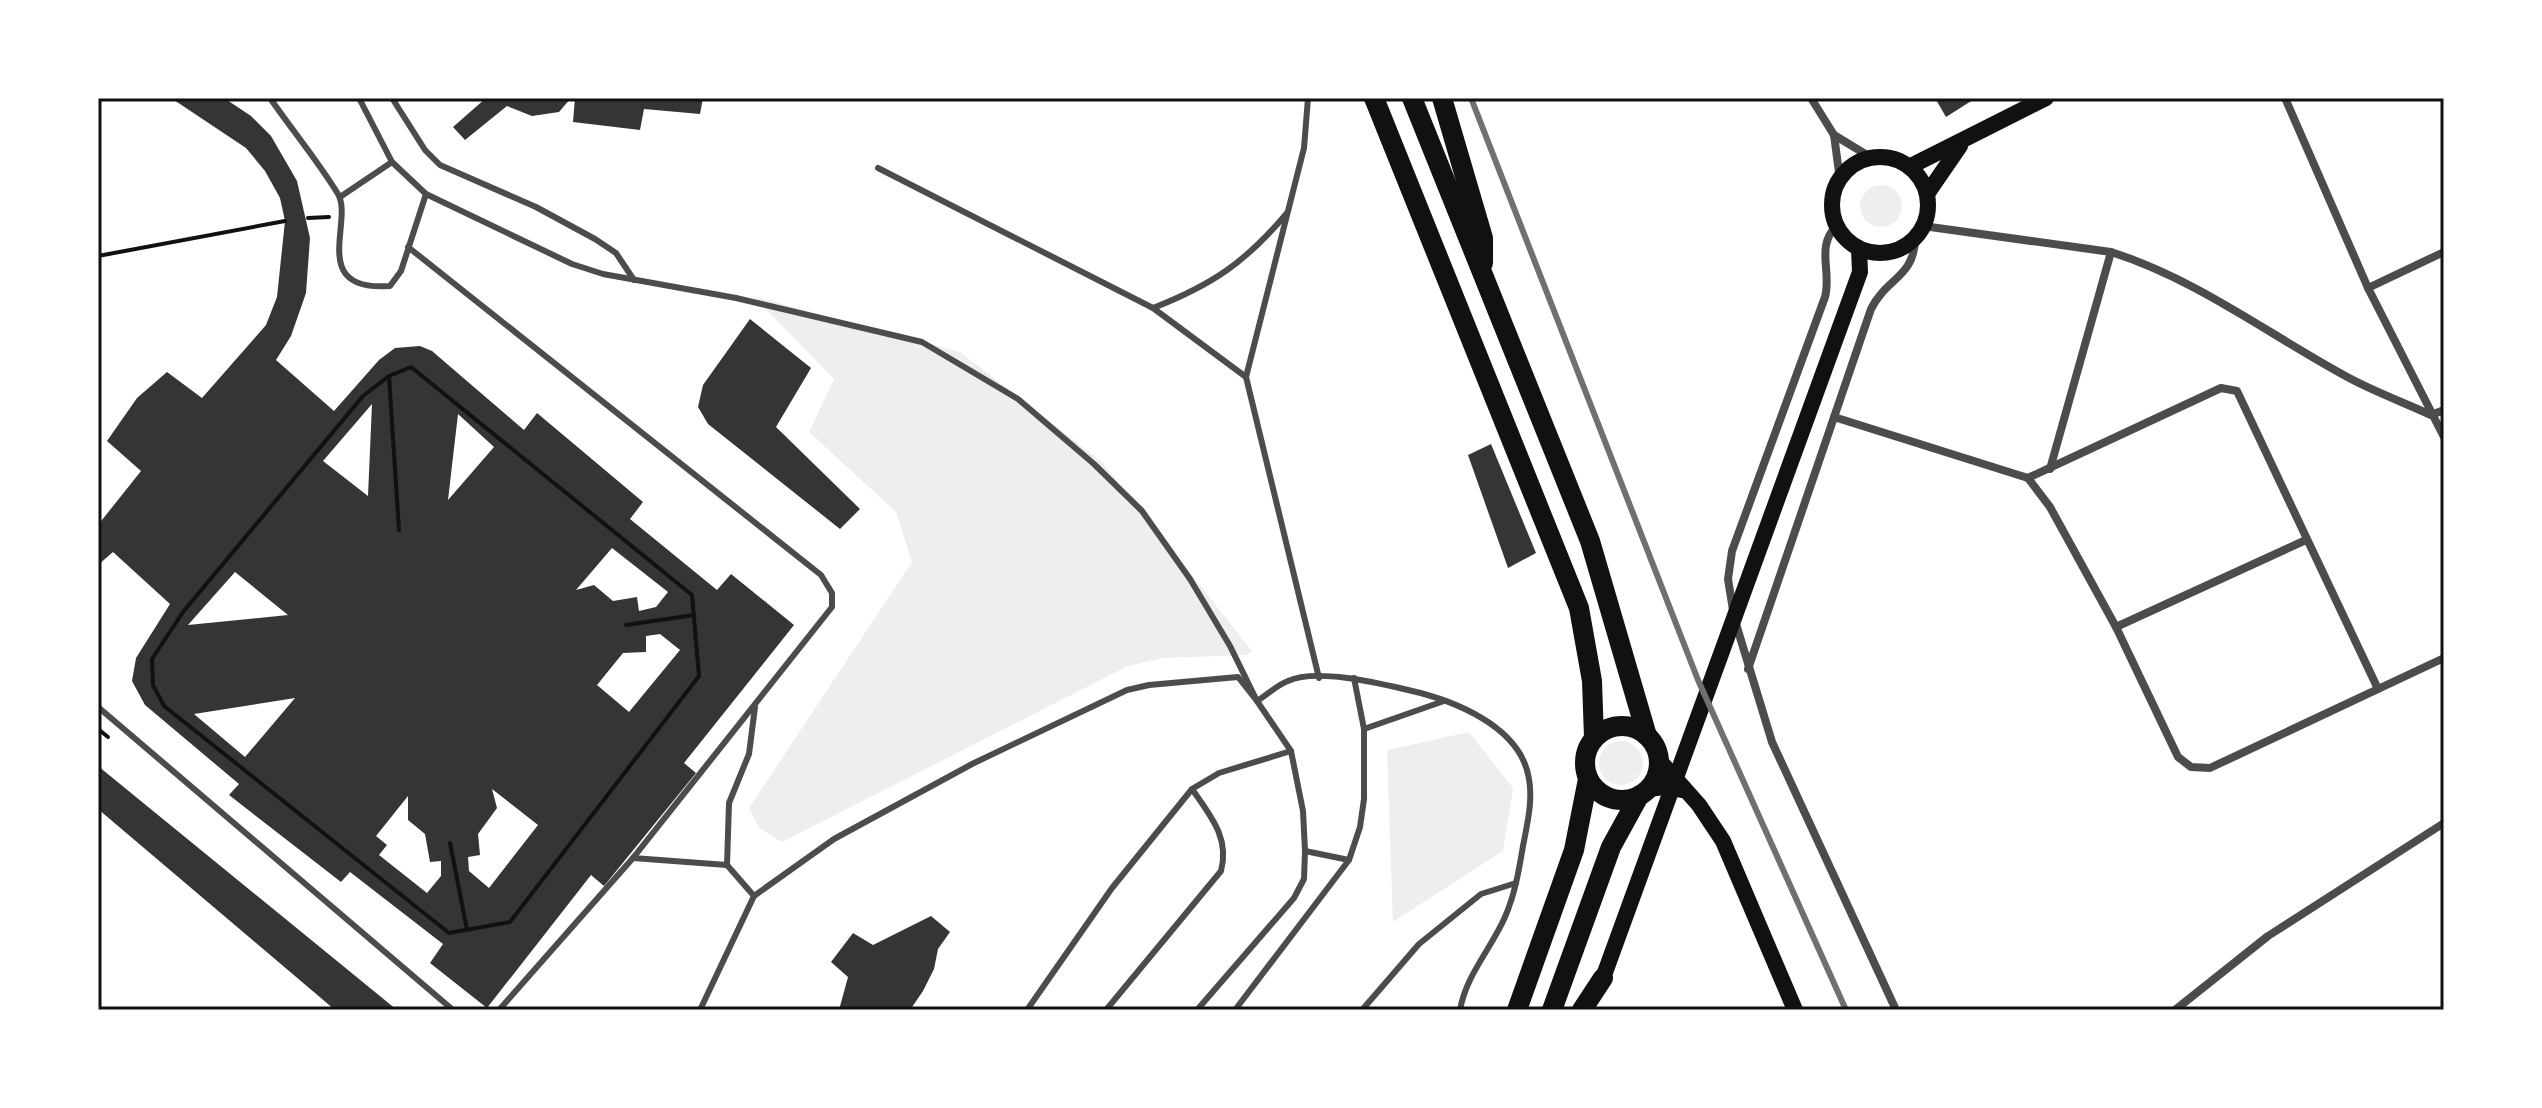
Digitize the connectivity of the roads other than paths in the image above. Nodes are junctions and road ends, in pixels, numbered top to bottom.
1 (270, 98) edge
2 (359, 98) edge
3 (392, 98) edge
4 (1308, 98) edge
5 (1374, 98) edge
6 (1412, 98) edge
7 (1442, 98) edge
8 (1811, 98) edge
9 (2046, 98) edge
10 (2285, 98) edge
11 (1834, 135) junction
12 (1966, 139) junction
13 (1872, 158) junction
14 (392, 162) junction
15 (1909, 167) junction
16 (878, 168) dead end
17 (1840, 180) junction
18 (426, 194) junction
19 (1927, 194) junction
20 (340, 197) junction
21 (1289, 211) junction
22 (1837, 225) junction
23 (1919, 232) junction
24 (408, 247) junction
25 (1859, 249) junction
26 (2111, 252) junction
27 (2444, 252) edge
28 (1877, 253) junction
29 (1860, 272) junction
30 (1483, 275) junction
31 (634, 280) junction
32 (2368, 288) junction
33 (1153, 308) junction
34 (1246, 377) junction
35 (2444, 410) edge
36 (2431, 415) junction
37 (1834, 417) junction
38 (2444, 437) edge
39 (2050, 469) junction
40 (2028, 478) junction
41 (2306, 540) junction
42 (2116, 627) junction
43 (2444, 658) edge
44 (1748, 669) junction
45 (1319, 678) junction
46 (1354, 678) junction
47 (2378, 689) junction
48 (1257, 701) junction
49 (1444, 701) junction
50 (755, 703) junction
51 (98, 707) edge
52 (1364, 729) junction
53 (1647, 736) junction
54 (1594, 738) junction
55 (1291, 751) junction
56 (1659, 760) junction
57 (1588, 779) junction
58 (1192, 789) junction
59 (1684, 790) junction
60 (1644, 793) junction
61 (2444, 823) edge
62 (1305, 851) junction
63 (633, 858) junction
64 (1349, 860) junction
65 (727, 865) junction
66 (1516, 883) junction
67 (754, 896) junction
68 (1606, 972) junction
69 (453, 1010) edge
70 (499, 1010) edge
71 (700, 1010) edge
72 (1027, 1010) edge
73 (1106, 1010) edge
74 (1197, 1010) edge
75 (1235, 1010) edge
76 (1362, 1010) edge
77 (1460, 1010) edge
78 (1517, 1010) edge
79 (1552, 1010) edge
80 (1582, 1010) edge
81 (1594, 1010) edge
82 (1795, 1010) edge
83 (1896, 1010) edge
84 (2175, 1010) edge

1 - 20 lane
2 - 14 lane
3 - 31 lane
4 - 21 lane
5 - 54 main road
6 - 30 main road
7 - 30 main road
8 - 11 street
9 - 12 main road
10 - 32 street
11 - 13 street
11 - 17 street
12 - 15 main road
12 - 19 main road
13 - 15 main road
13 - 17 main road
14 - 18 lane
14 - 20 lane
15 - 19 main road
16 - 33 lane
17 - 22 main road
18 - 24 lane
18 - 31 lane
19 - 23 main road
20 - 24 lane
21 - 33 lane
21 - 34 lane
22 - 25 main road
22 - 44 street
23 - 26 street
23 - 28 main road
23 - 37 street
24 - 50 lane
25 - 28 main road
25 - 29 main road
26 - 36 street
26 - 39 street
27 - 32 street
28 - 29 main road
29 - 68 main road
30 - 53 main road
31 - 48 lane
32 - 36 street
33 - 34 lane
34 - 45 lane
35 - 36 street
36 - 38 street
37 - 40 street
37 - 44 street
39 - 40 street
39 - 41 street
40 - 42 street
41 - 42 street
41 - 47 street
42 - 47 street
43 - 47 street
44 - 83 street
45 - 46 lane
45 - 48 lane
46 - 49 lane
46 - 52 lane
48 - 55 lane
48 - 67 lane
49 - 52 lane
49 - 66 lane
50 - 63 lane
50 - 65 lane
51 - 69 lane
52 - 64 lane
53 - 54 main road
53 - 56 main road
54 - 57 main road
55 - 58 lane
55 - 62 lane
56 - 59 main road
56 - 60 main road
57 - 60 main road
57 - 78 main road
58 - 72 lane
58 - 73 lane
59 - 60 main road
59 - 82 main road
60 - 79 main road
61 - 84 street
62 - 64 lane
62 - 74 lane
63 - 65 lane
63 - 70 lane
64 - 75 lane
65 - 67 lane
66 - 76 lane
66 - 77 lane
67 - 71 lane
68 - 80 main road
68 - 81 main road

